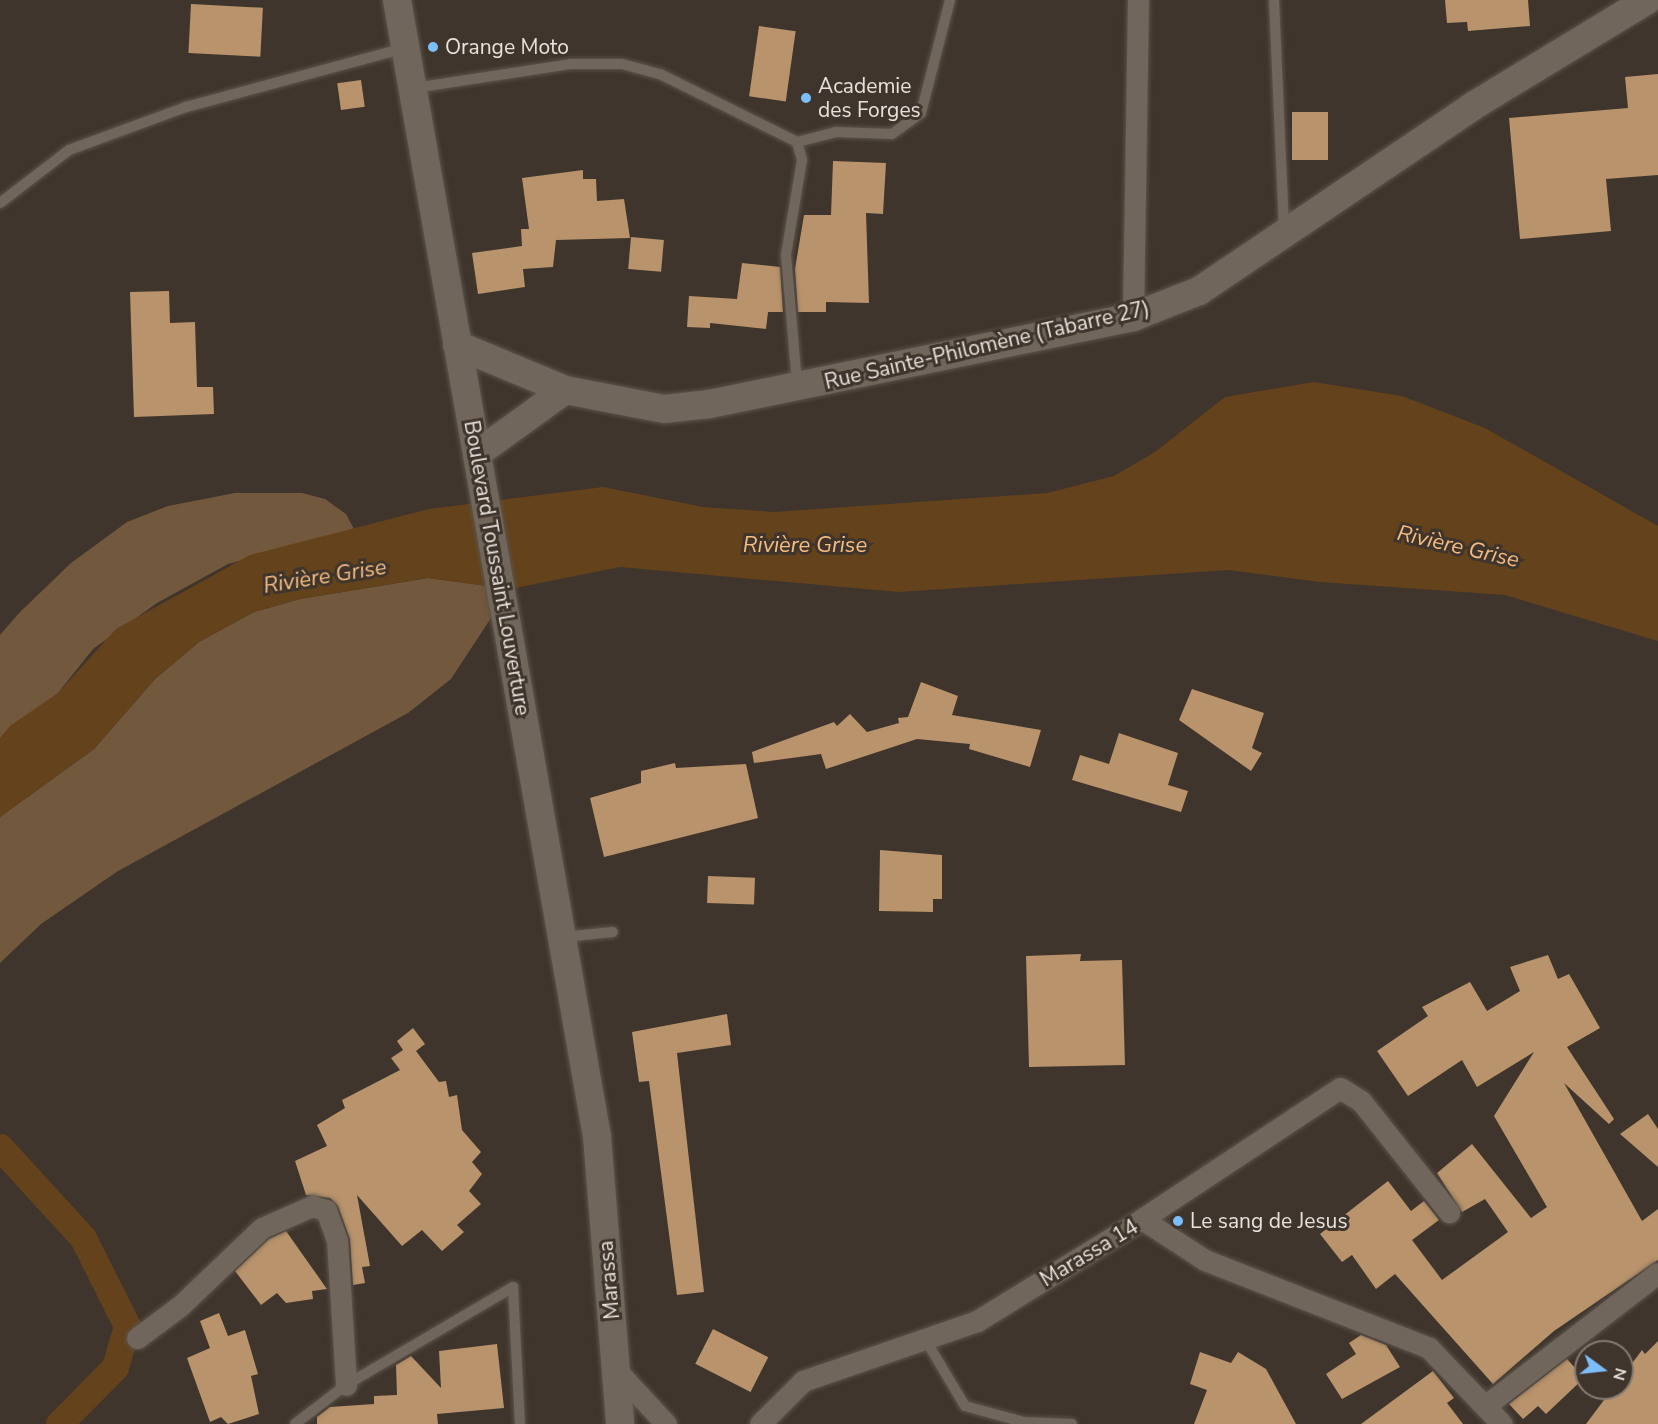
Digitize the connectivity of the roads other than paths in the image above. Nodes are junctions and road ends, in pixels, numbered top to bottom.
1 (397, 0) edge
2 (950, 0) edge
3 (1138, 0) edge
4 (1274, 0) edge
5 (1647, 0) edge
6 (405, 47) junction
7 (411, 89) junction
8 (797, 142) junction
9 (0, 203) edge
10 (1284, 234) junction
11 (1133, 317) junction
12 (457, 345) junction
13 (798, 387) junction
14 (565, 390) junction
15 (479, 459) junction
16 (613, 932) dead end
17 (563, 937) junction
18 (597, 1136) joint
19 (1449, 1212) dead end
20 (1142, 1219) junction
21 (1658, 1273) edge
22 (137, 1338) dead end
23 (926, 1339) junction
24 (616, 1371) junction
25 (346, 1385) junction
26 (1485, 1406) junction
27 (295, 1424) edge
28 (520, 1424) edge
29 (616, 1424) edge
30 (666, 1424) edge
31 (760, 1424) edge
32 (1072, 1424) edge
33 (1502, 1424) edge

1 - 6 main road, Boulevard Toussaint Louverture
2 - 8 lane
3 - 11 street
4 - 10 lane
5 - 10 main road, Rue Sainte-Philomène (Tabarre 27)
6 - 7 main road, Boulevard Toussaint Louverture
6 - 9 lane
7 - 8 lane
7 - 12 main road, Boulevard Toussaint Louverture
8 - 13 lane
10 - 11 main road, Rue Sainte-Philomène (Tabarre 27)
11 - 13 main road, Rue Sainte-Philomène (Tabarre 27)
12 - 14 main road, Rue Sainte-Philomène (Tabarre 27)
12 - 15 main road, Boulevard Toussaint Louverture
13 - 14 main road, Rue Sainte-Philomène (Tabarre 27)
14 - 15 main road
15 - 17 main road, Boulevard Toussaint Louverture
16 - 17 lane
17 - 18 main road, Boulevard Toussaint Louverture
18 - 24 main road, Marassa
19 - 20 street
20 - 23 street, Marassa 14
20 - 26 street, Marassa 14
21 - 26 street
22 - 25 street
23 - 31 street, Marassa 14
23 - 32 lane
24 - 29 main road, Marassa
24 - 30 street
25 - 27 lane
25 - 28 lane
26 - 33 street, Marassa 14

